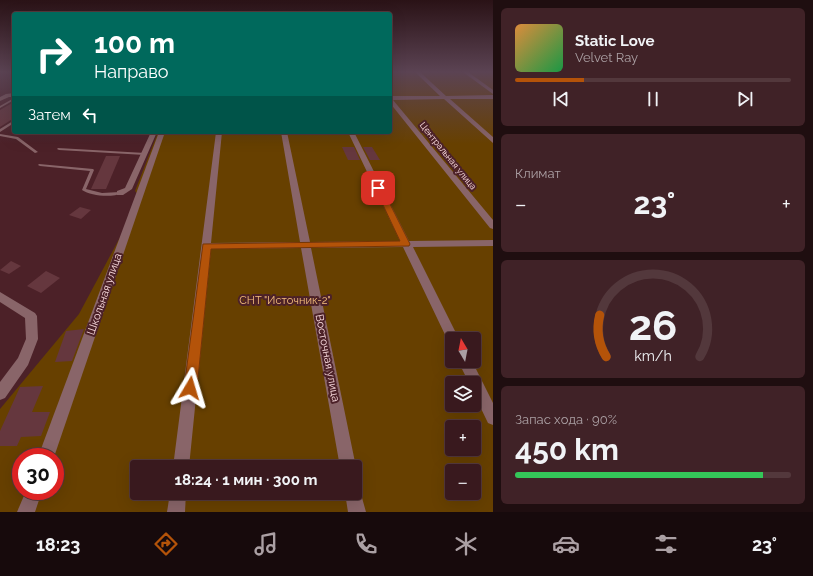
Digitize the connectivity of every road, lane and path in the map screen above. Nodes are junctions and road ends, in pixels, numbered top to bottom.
1 (443, 96) edge
2 (493, 97) edge
3 (392, 98) edge
4 (445, 98) junction
5 (12, 100) edge
6 (392, 100) edge
7 (0, 107) edge
8 (12, 123) edge
9 (0, 131) edge
10 (153, 134) edge
11 (161, 134) edge
12 (219, 134) edge
13 (284, 134) edge
14 (352, 134) edge
15 (0, 135) edge
16 (493, 141) edge
17 (59, 149) dead end
18 (36, 152) dead end
19 (145, 154) junction
20 (40, 165) dead end
21 (120, 193) joint
22 (493, 226) edge
23 (493, 243) edge
24 (406, 244) junction
25 (206, 246) junction
26 (306, 246) junction
27 (0, 296) edge
28 (450, 332) edge
29 (468, 368) edge
30 (0, 393) edge
31 (493, 418) edge
32 (49, 448) edge
33 (182, 460) edge
34 (347, 460) edge
35 (31, 500) edge
36 (177, 500) edge
37 (354, 500) edge
38 (26, 512) edge
39 (176, 512) edge
40 (357, 512) edge

1 - 4 street
2 - 4 street
3 - 4 street
4 - 16 street
5 - 7 lane
6 - 22 street, Центральная улица
8 - 9 lane
10 - 19 street
11 - 32 street, Школьная улица
12 - 25 street
13 - 26 street, Восточная улица
14 - 24 street
15 - 18 lane
17 - 19 lane
19 - 21 street
20 - 21 lane
23 - 24 street
24 - 26 street
24 - 28 street
25 - 26 street
25 - 33 street
26 - 34 street, Восточная улица
27 - 30 street
29 - 31 street
35 - 38 street
36 - 39 street
37 - 40 street

